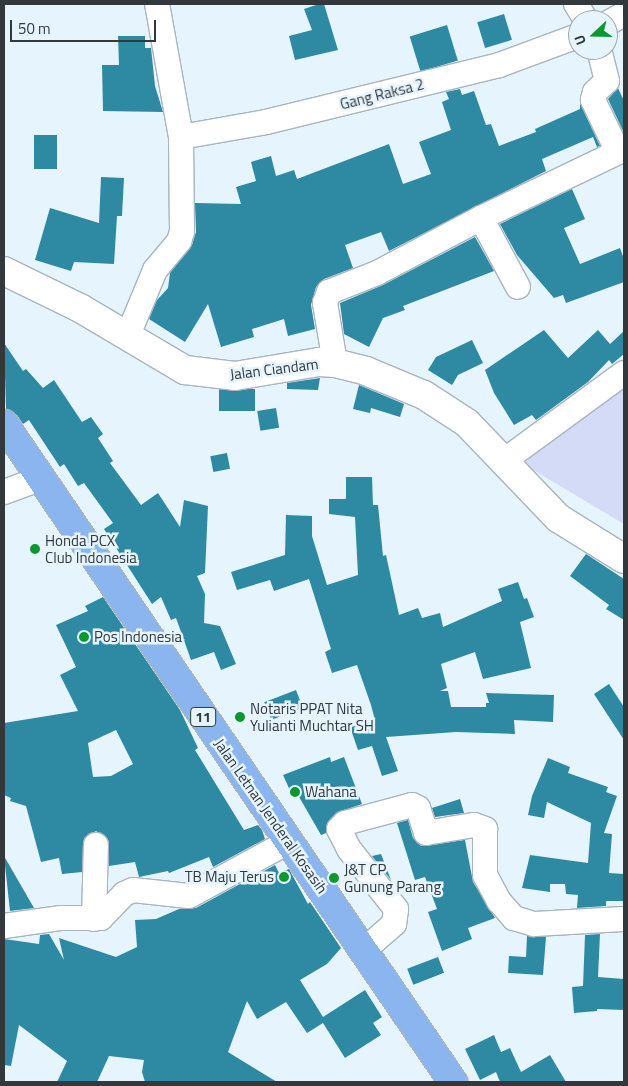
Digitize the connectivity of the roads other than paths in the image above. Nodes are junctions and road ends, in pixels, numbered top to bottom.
1 (157, 4) edge
2 (568, 40) edge
3 (602, 60) edge
4 (181, 137) junction
5 (621, 150) edge
6 (481, 218) junction
7 (4, 271) edge
8 (518, 287) dead end
9 (128, 336) junction
10 (335, 363) junction
11 (624, 373) edge
12 (4, 424) edge
13 (505, 460) junction
14 (42, 478) junction
15 (4, 492) edge
16 (624, 559) edge
17 (288, 842) junction
18 (96, 845) dead end
19 (94, 919) junction
20 (624, 919) edge
21 (4, 926) edge
22 (364, 950) junction
23 (453, 1082) edge

1 - 4 street
2 - 4 street, Gang Raksa 2
3 - 5 street
4 - 9 street
5 - 6 street
6 - 8 street
6 - 10 street
7 - 9 street, Jalan Ciandam
9 - 10 street, Jalan Ciandam
10 - 13 street, Jalan Ciandam
11 - 13 street
12 - 14 highway, Jalan Letnan Jenderal Kosasih / 11
13 - 16 street, Jalan Ciandam
14 - 15 street
14 - 17 highway, Jalan Letnan Jenderal Kosasih / 11
17 - 19 street
17 - 22 highway, Jalan Letnan Jenderal Kosasih / 11
18 - 19 street
19 - 21 street
20 - 22 street
22 - 23 highway, Jalan Letnan Jenderal Kosasih / 11

